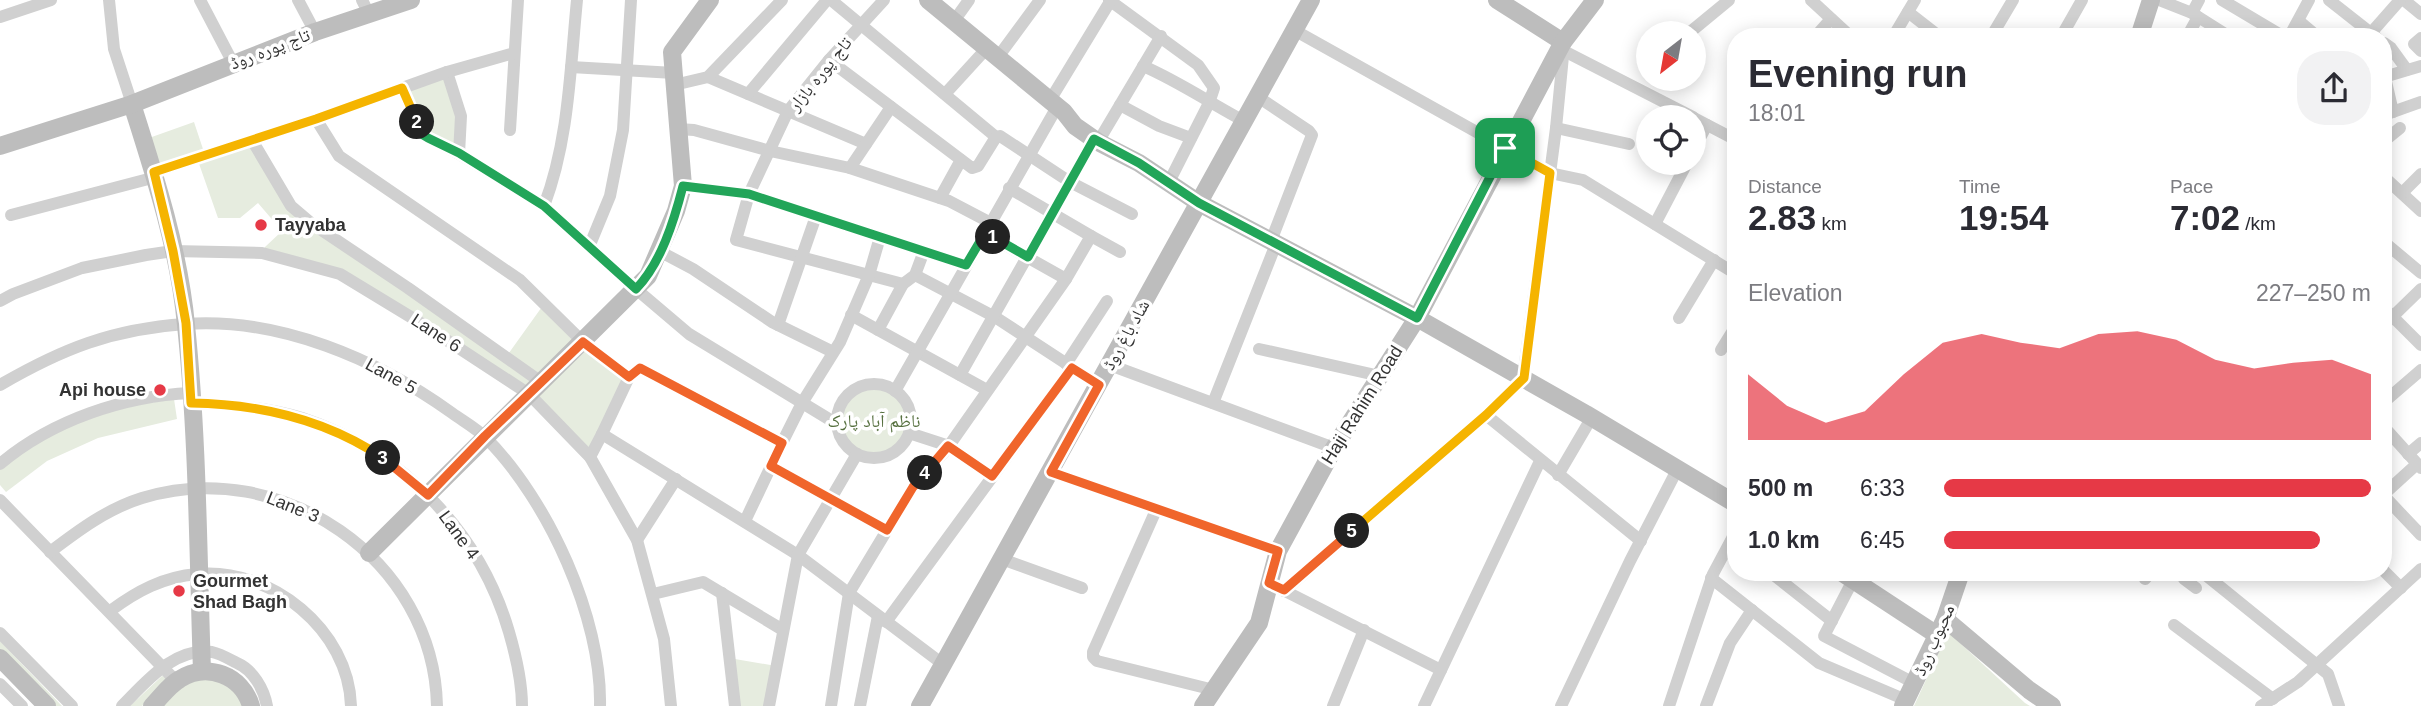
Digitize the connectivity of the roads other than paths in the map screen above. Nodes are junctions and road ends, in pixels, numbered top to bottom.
1 (51, 0) edge
2 (109, 0) edge
3 (200, 0) edge
4 (298, 0) edge
5 (411, 0) edge
6 (519, 0) edge
7 (577, 0) edge
8 (631, 0) edge
9 (710, 0) edge
10 (782, 0) edge
11 (829, 0) edge
12 (928, 0) edge
13 (969, 0) edge
14 (1040, 0) edge
15 (1110, 0) edge
16 (1311, 0) edge
17 (1497, 0) edge
18 (1595, 0) edge
19 (1729, 0) edge
20 (1811, 0) edge
21 (1915, 0) edge
22 (2013, 0) edge
23 (2082, 0) edge
24 (2151, 0) edge
25 (2159, 0) edge
26 (2199, 0) edge
27 (2222, 0) edge
28 (2309, 0) edge
29 (2329, 0) edge
30 (2402, 0) edge
31 (881, 1) edge
32 (366, 7) edge
33 (1908, 12) junction
34 (2421, 14) edge
35 (2195, 15) junction
36 (0, 18) edge
37 (1831, 19) junction
38 (954, 21) junction
39 (1704, 21) edge
40 (2299, 21) junction
41 (861, 25) junction
42 (1823, 28) edge
43 (1841, 28) edge
44 (1898, 28) edge
45 (1928, 28) edge
46 (1996, 28) edge
47 (2066, 28) edge
48 (2142, 28) edge
49 (2190, 28) edge
50 (2216, 28) edge
51 (2271, 28) edge
52 (2294, 28) edge
53 (2307, 28) edge
54 (2364, 28) edge
55 (2379, 28) edge
56 (1294, 30) junction
57 (315, 32) junction
58 (1161, 36) junction
59 (2421, 38) edge
60 (1564, 46) junction
61 (2392, 49) edge
62 (2421, 51) edge
63 (514, 52) junction
64 (993, 52) junction
65 (829, 60) junction
66 (233, 63) junction
67 (1143, 66) junction
68 (2421, 66) edge
69 (571, 67) junction
70 (627, 70) junction
71 (2407, 70) junction
72 (447, 72) junction
73 (2392, 75) edge
74 (708, 77) junction
75 (674, 79) junction
76 (402, 88) junction
77 (1645, 92) joint
78 (748, 94) junction
79 (945, 94) junction
80 (1258, 97) junction
81 (2421, 102) edge
82 (1209, 103) junction
83 (132, 104) junction
84 (1053, 105) junction
85 (1120, 105) junction
86 (1669, 105) edge
87 (891, 107) junction
88 (788, 111) junction
89 (2392, 112) edge
90 (316, 119) junction
91 (1244, 121) junction
92 (1707, 124) edge
93 (1556, 128) junction
94 (2400, 128) dead end
95 (678, 129) junction
96 (510, 130) dead end
97 (2392, 134) edge
98 (1727, 135) edge
99 (996, 136) junction
100 (1191, 138) junction
101 (252, 140) junction
102 (1096, 141) junction
103 (866, 144) junction
104 (1629, 144) dead end
105 (0, 146) edge
106 (1505, 148) junction
107 (770, 151) junction
108 (459, 153) junction
109 (1029, 154) junction
110 (961, 160) junction
111 (850, 168) junction
112 (1550, 173) junction
113 (2421, 174) edge
114 (155, 175) junction
115 (1681, 175) edge
116 (1070, 182) junction
117 (1169, 182) junction
118 (2392, 184) edge
119 (683, 186) junction
120 (1009, 188) junction
121 (2402, 193) junction
122 (749, 194) junction
123 (940, 198) junction
124 (1199, 203) junction
125 (544, 206) junction
126 (2421, 211) edge
127 (1053, 214) junction
128 (1132, 214) dead end
129 (10, 215) dead end
130 (816, 216) junction
131 (1655, 224) junction
132 (988, 228) junction
133 (1091, 236) junction
134 (880, 237) junction
135 (1274, 242) junction
136 (589, 247) junction
137 (2392, 249) edge
138 (173, 251) junction
139 (659, 251) junction
140 (924, 251) junction
141 (1120, 252) dead end
142 (802, 257) junction
143 (1028, 257) junction
144 (1714, 260) junction
145 (966, 265) junction
146 (1727, 268) edge
147 (2421, 273) edge
148 (869, 275) junction
149 (915, 275) junction
150 (1066, 279) junction
151 (903, 284) junction
152 (636, 289) junction
153 (2421, 289) edge
154 (951, 292) junction
155 (0, 301) edge
156 (1107, 301) dead end
157 (2392, 312) edge
158 (851, 315) junction
159 (995, 317) junction
160 (1417, 318) junction
161 (1679, 318) dead end
162 (2392, 320) edge
163 (186, 323) junction
164 (778, 325) junction
165 (878, 330) junction
166 (1026, 336) junction
167 (1727, 340) edge
168 (583, 342) junction
169 (2421, 345) edge
170 (1259, 349) dead end
171 (1721, 350) dead end
172 (917, 351) junction
173 (833, 352) junction
174 (1110, 365) junction
175 (1069, 366) junction
176 (2421, 370) edge
177 (960, 375) junction
178 (1380, 376) junction
179 (629, 377) junction
180 (1524, 378) junction
181 (0, 385) edge
182 (1099, 385) junction
183 (535, 388) junction
184 (987, 390) junction
185 (895, 391) junction
186 (2392, 395) edge
187 (191, 398) junction
188 (802, 403) junction
189 (1213, 403) junction
190 (1486, 415) junction
191 (1592, 417) junction
192 (836, 424) junction
193 (909, 433) junction
194 (602, 434) junction
195 (485, 436) junction
196 (2392, 436) edge
197 (782, 443) junction
198 (2421, 443) edge
199 (948, 446) junction
200 (1334, 448) junction
201 (857, 454) junction
202 (590, 457) junction
203 (1540, 461) junction
204 (2415, 462) edge
205 (0, 464) edge
206 (771, 466) junction
207 (1678, 468) junction
208 (1051, 472) junction
209 (1558, 475) junction
210 (992, 476) junction
211 (676, 479) junction
212 (2392, 486) edge
213 (195, 488) junction
214 (428, 495) junction
215 (1727, 498) edge
216 (831, 499) junction
217 (0, 500) edge
218 (2392, 504) edge
219 (1156, 510) junction
220 (745, 521) junction
221 (887, 530) junction
222 (2421, 535) edge
223 (636, 540) junction
224 (1641, 541) junction
225 (1278, 551) junction
226 (50, 552) junction
227 (1727, 552) edge
228 (369, 553) junction
229 (798, 555) junction
230 (1002, 559) junction
231 (2421, 569) edge
232 (199, 574) junction
233 (1712, 578) junction
234 (2392, 579) edge
235 (1781, 581) edge
236 (1845, 581) edge
237 (1855, 581) edge
238 (1958, 581) edge
239 (2186, 581) edge
240 (2213, 581) edge
241 (1082, 587) dead end
242 (1277, 587) junction
243 (2401, 588) junction
244 (2196, 589) dead end
245 (722, 593) junction
246 (849, 593) junction
247 (653, 594) junction
248 (1752, 610) junction
249 (110, 611) junction
250 (882, 619) junction
251 (1945, 619) junction
252 (1832, 621) junction
253 (2174, 625) dead end
254 (783, 630) junction
255 (1364, 630) junction
256 (0, 633) edge
257 (1937, 635) junction
258 (201, 651) junction
259 (0, 657) edge
260 (2316, 664) junction
261 (944, 665) junction
262 (163, 666) junction
263 (1441, 670) junction
264 (202, 671) junction
265 (176, 681) junction
266 (1914, 682) junction
267 (0, 684) edge
268 (1214, 690) junction
269 (1905, 703) edge
270 (2267, 703) edge
271 (22, 706) edge
272 (47, 706) edge
273 (72, 706) edge
274 (122, 706) edge
275 (152, 706) edge
276 (251, 706) edge
277 (267, 706) edge
278 (351, 706) edge
279 (437, 706) edge
280 (522, 706) edge
281 (600, 706) edge
282 (671, 706) edge
283 (735, 706) edge
284 (769, 706) edge
285 (831, 706) edge
286 (860, 706) edge
287 (920, 706) edge
288 (1203, 706) edge
289 (1333, 706) edge
290 (1424, 706) edge
291 (1561, 706) edge
292 (1669, 706) edge
293 (1706, 706) edge
294 (2052, 706) edge
295 (2339, 706) edge

1 - 36 street
2 - 83 street
3 - 66 street
4 - 57 street
5 - 32 main road, تاج پورہ روڈ
6 - 63 street
7 - 69 street
8 - 70 street
9 - 75 main road
10 - 74 street
11 - 41 street
11 - 78 street
12 - 38 main road
13 - 38 street
14 - 64 street
15 - 58 street
15 - 84 street
16 - 56 main road, شاد باغ روڈ
17 - 60 main road
18 - 60 main road, Haji Rahim Road
19 - 39 street
20 - 37 street
21 - 33 street
22 - 46 street
23 - 47 street
24 - 48 main road
25 - 35 street
26 - 35 street
27 - 51 street
28 - 40 street
29 - 54 street
30 - 34 street
30 - 55 street
31 - 41 street, تاج پورہ بازار
32 - 57 main road, تاج پورہ روڈ
33 - 44 street
33 - 45 street
35 - 49 street
35 - 50 street
37 - 42 street
37 - 43 street
38 - 64 main road
40 - 52 street
40 - 53 street
41 - 65 street, تاج پورہ بازار
41 - 79 street
56 - 80 main road, شاد باغ روڈ
56 - 106 street
57 - 66 main road, تاج پورہ روڈ
58 - 67 street
58 - 82 street
59 - 62 street
60 - 77 street
60 - 93 street
60 - 106 main road, Haji Rahim Road
61 - 71 street
63 - 72 street
63 - 96 street
64 - 79 street
64 - 84 main road
65 - 87 street
65 - 88 street, تاج پورہ بازار
66 - 83 main road, تاج پورہ روڈ
67 - 82 street
67 - 85 street
68 - 71 street
69 - 70 street
69 - 125 street
70 - 75 street
70 - 136 street
71 - 73 street
72 - 76 street
72 - 108 street
74 - 75 street
74 - 78 street
75 - 95 main road
76 - 90 street
76 - 108 street
77 - 86 street
78 - 88 street
79 - 99 street
80 - 91 main road, شاد باغ روڈ
80 - 135 street
81 - 89 street
82 - 91 street
82 - 100 street
83 - 105 main road, تاج پورہ روڈ
83 - 114 main road
84 - 102 main road
84 - 109 street
85 - 100 street
85 - 102 street
87 - 103 street
87 - 110 street
88 - 103 street
88 - 107 street, تاج پورہ بازار
90 - 101 street
90 - 168 street
91 - 124 main road, شاد باغ روڈ
92 - 98 street
93 - 104 street
93 - 112 street
94 - 97 street
95 - 107 street
95 - 119 main road
99 - 109 street
99 - 110 street
100 - 117 street
101 - 114 street
101 - 183 street
102 - 116 street
102 - 117 main road
103 - 111 street
106 - 112 street
106 - 160 main road, Haji Rahim Road
107 - 111 street
107 - 122 street, تاج پورہ بازار
108 - 125 street
109 - 116 street
109 - 120 street
110 - 123 street
111 - 123 street
112 - 131 street
112 - 180 street
113 - 121 street
114 - 129 street
114 - 138 main road
115 - 131 street
116 - 127 street
116 - 128 street
117 - 124 main road
118 - 121 street
119 - 122 street
119 - 139 main road
120 - 127 street
120 - 132 street
121 - 126 street
122 - 130 street
122 - 142 street, تاج پورہ بازار
123 - 132 street
124 - 135 main road
124 - 174 main road, شاد باغ روڈ
125 - 136 street
127 - 133 street
127 - 143 street
130 - 134 street
130 - 142 street
131 - 144 street
132 - 143 street
132 - 145 street
133 - 141 street
133 - 150 street
134 - 140 street
134 - 148 street
135 - 160 main road
135 - 189 street
136 - 152 street
137 - 147 street
138 - 155 street, Lane 6
138 - 163 main road
138 - 183 street, Lane 6
139 - 152 main road
139 - 164 street
140 - 145 street
140 - 149 street
142 - 148 street
142 - 164 street
143 - 150 street
143 - 159 street
144 - 146 street
144 - 161 street
145 - 154 street
148 - 151 street
148 - 158 street
149 - 151 street
149 - 154 street
150 - 166 street
151 - 165 street
152 - 168 main road
152 - 188 street
153 - 157 street
154 - 159 street
154 - 172 street
156 - 175 street
158 - 165 street
158 - 173 street
159 - 166 street
159 - 177 street
160 - 178 main road, Haji Rahim Road
160 - 180 main road
162 - 169 street
163 - 181 street, Lane 5
163 - 187 main road
163 - 195 street, Lane 5
164 - 173 street
165 - 172 street
166 - 175 street
166 - 184 street
167 - 171 street
168 - 179 street
168 - 183 main road
170 - 178 street
172 - 177 street
172 - 185 street
173 - 188 street
174 - 182 main road, شاد باغ روڈ
174 - 189 street
175 - 182 street
175 - 210 street
176 - 186 street
177 - 184 street
178 - 200 main road, Haji Rahim Road
179 - 194 street
179 - 197 street
180 - 190 street
180 - 191 main road
182 - 208 main road, شاد باغ روڈ
183 - 195 main road
183 - 202 street, Lane 6
184 - 199 street
185 - 192 street
185 - 193 street
187 - 205 street, Lane 4
187 - 213 main road
187 - 214 street, Lane 4
188 - 192 street
188 - 197 street
189 - 200 street
190 - 203 street
190 - 242 street
191 - 207 main road
191 - 209 street
192 - 201 street
193 - 199 street
193 - 201 street
194 - 202 street
194 - 211 street
195 - 214 main road
195 - 281 street, Lane 5
196 - 204 street
197 - 206 street
198 - 204 street
199 - 210 street
199 - 221 street
200 - 225 main road, Haji Rahim Road
201 - 216 street
202 - 223 street, Lane 6
203 - 209 street
203 - 263 street
204 - 212 street
206 - 216 street
206 - 220 street
207 - 215 main road
207 - 224 street
208 - 219 street
208 - 230 main road, شاد باغ روڈ
209 - 224 street
210 - 250 street
211 - 220 street
211 - 223 street
213 - 226 street, Lane 3
213 - 228 street, Lane 3
213 - 232 main road
214 - 228 main road
214 - 280 street, Lane 4
216 - 221 street
216 - 229 street
217 - 226 street
218 - 222 street
219 - 225 street
219 - 268 street
220 - 229 street
221 - 246 street
223 - 247 street, Lane 6
224 - 291 street
225 - 242 main road, Haji Rahim Road
226 - 249 street
227 - 233 street
228 - 279 street, Lane 3
229 - 246 street
229 - 254 street
230 - 241 street
230 - 261 main road, شاد باغ روڈ
231 - 243 street
232 - 249 street
232 - 258 main road
232 - 278 street
233 - 248 street
233 - 292 street
234 - 243 street
235 - 252 street
236 - 252 street
237 - 257 main road
238 - 251 main road, محبوب روڈ
239 - 244 street
240 - 260 street
242 - 255 street
242 - 268 main road, Haji Rahim Road
243 - 260 street
245 - 247 street
245 - 254 street
245 - 283 street
246 - 250 street
246 - 285 street
247 - 282 street, Lane 6
248 - 269 street
248 - 293 street
249 - 262 street
250 - 261 street
250 - 286 street
251 - 257 main road, محبوب روڈ
251 - 294 main road
252 - 266 street
253 - 270 street
254 - 284 street
255 - 263 street
255 - 289 street
256 - 273 street
257 - 266 main road, محبوب روڈ
258 - 262 street
258 - 264 main road
258 - 277 street
259 - 272 main road
260 - 270 street
260 - 295 street
261 - 287 main road, شاد باغ روڈ
262 - 265 street
262 - 274 street
263 - 290 street
264 - 265 main road
264 - 276 main road
265 - 275 main road
266 - 269 main road, محبوب روڈ
267 - 271 street
268 - 288 main road, Haji Rahim Road

